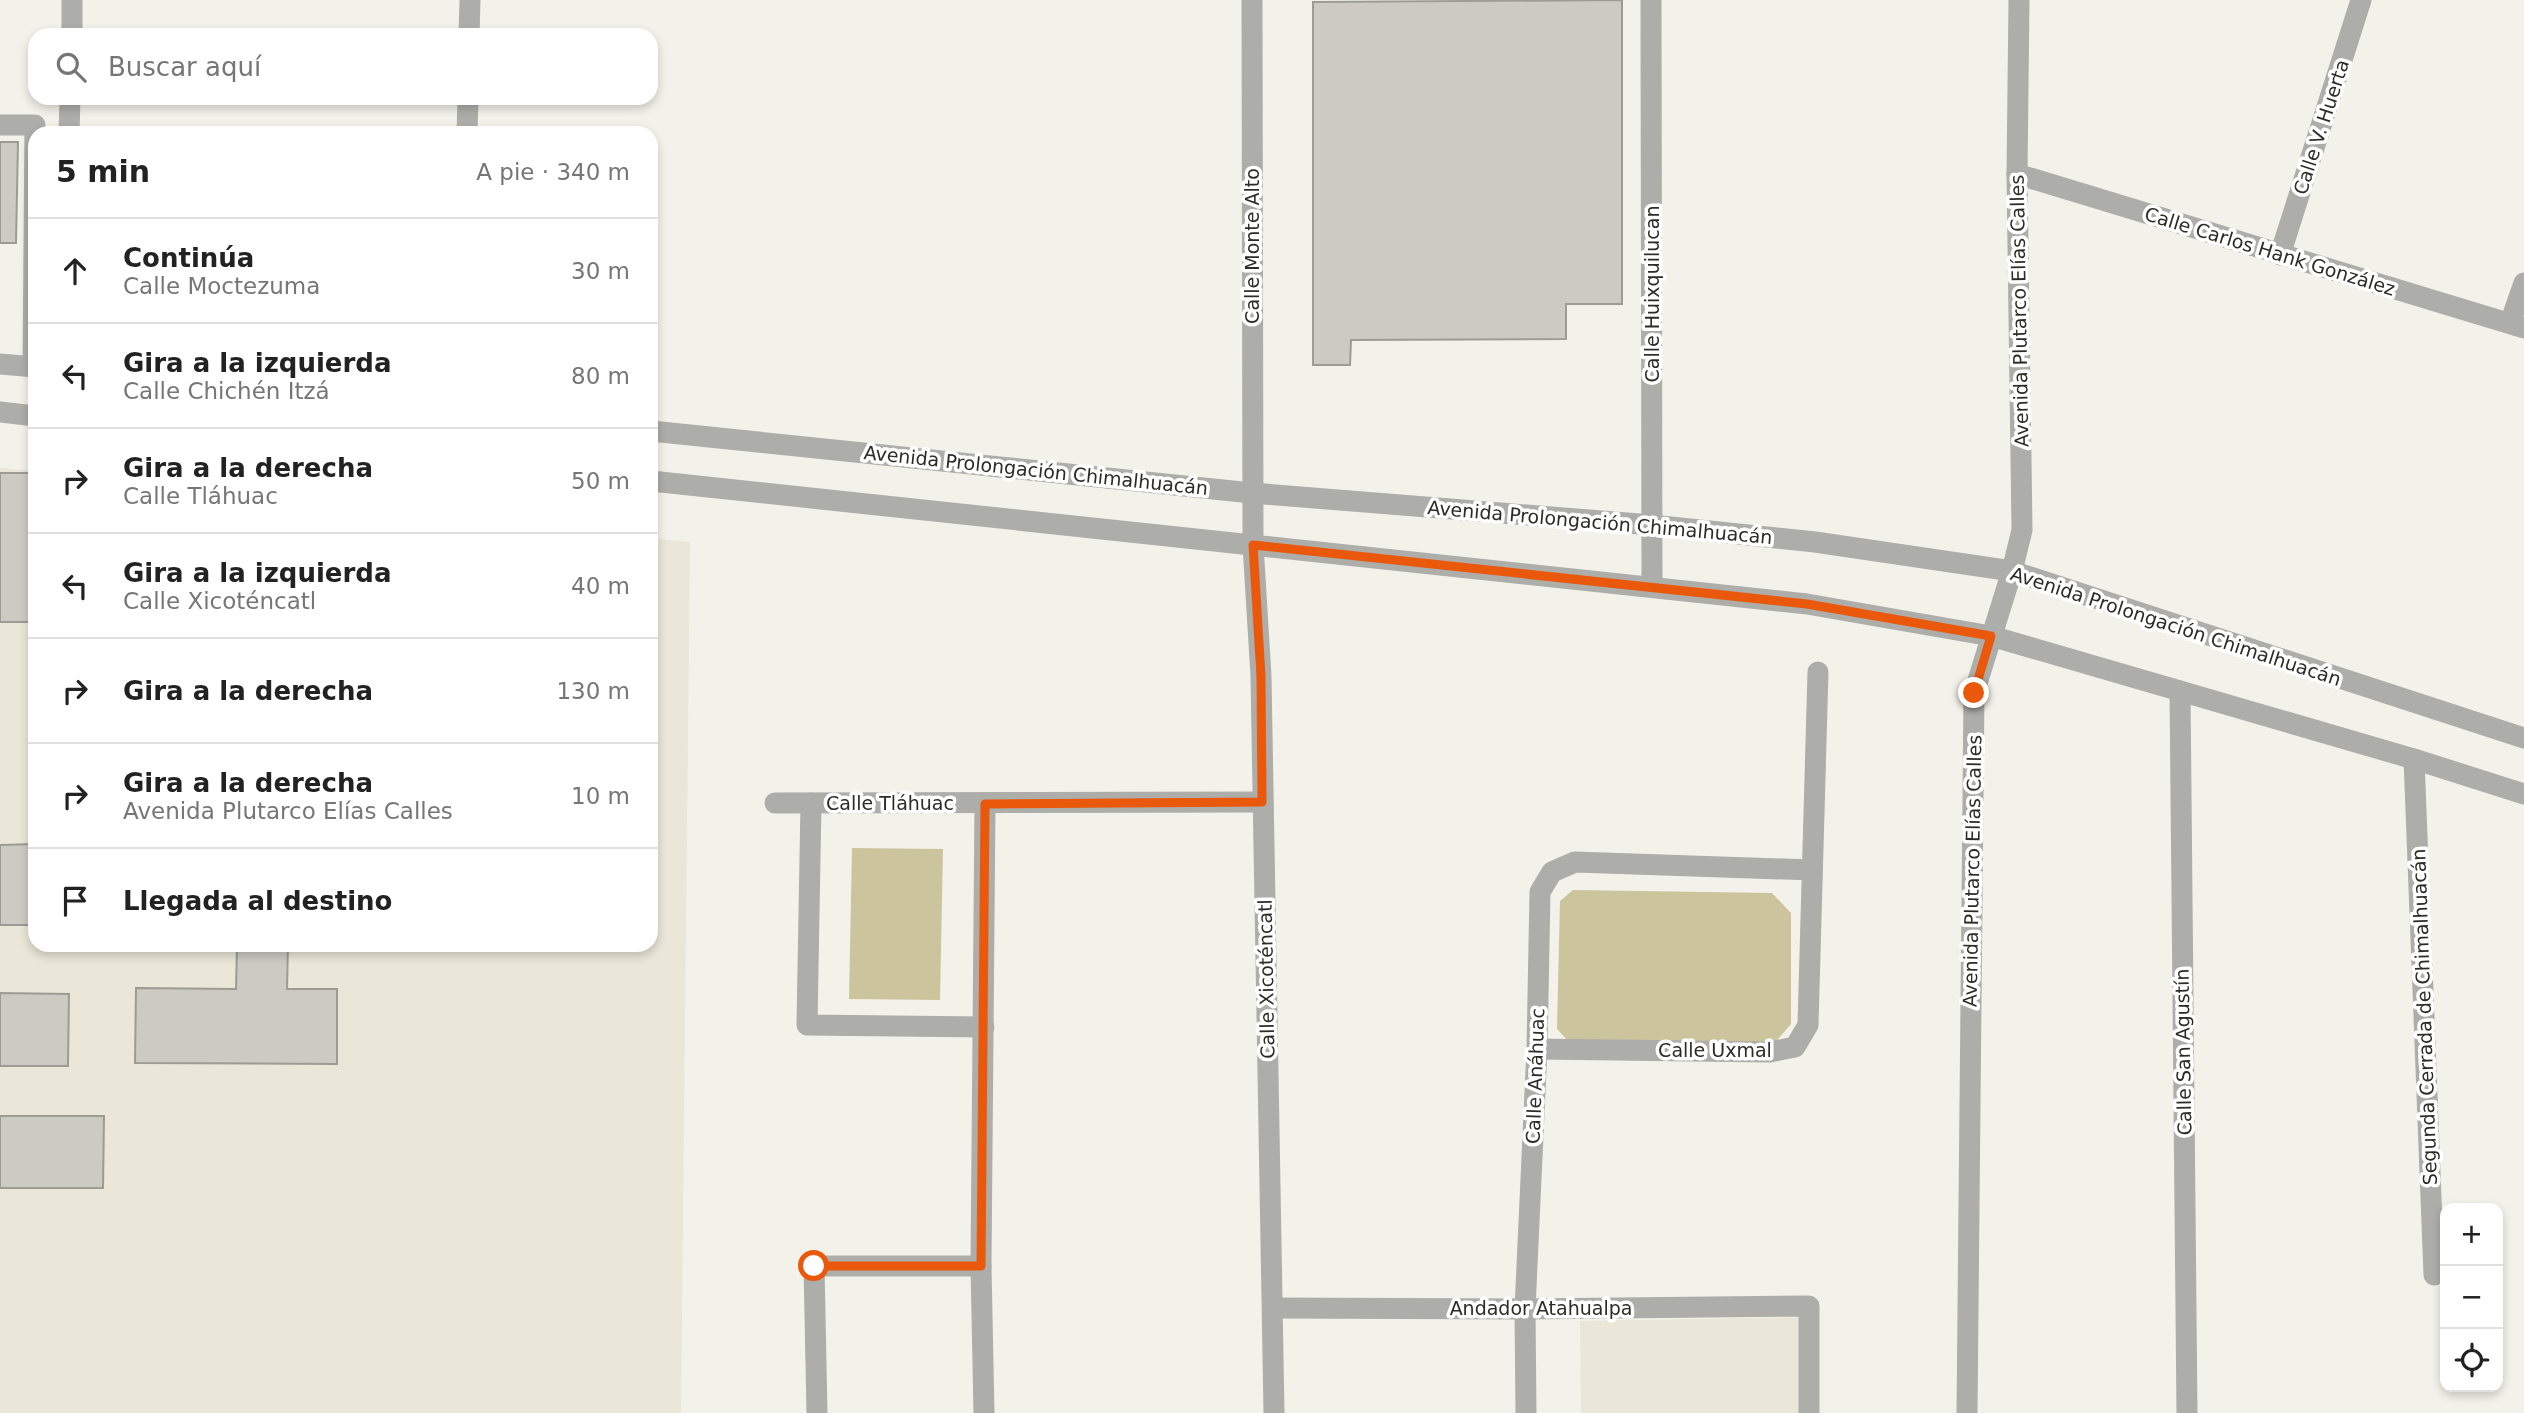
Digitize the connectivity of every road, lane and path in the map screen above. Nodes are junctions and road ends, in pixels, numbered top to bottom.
1 (72, 0) edge
2 (470, 0) edge
3 (1252, 0) edge
4 (1651, 0) edge
5 (2019, 0) edge
6 (2361, 0) edge
7 (72, 28) edge
8 (469, 28) edge
9 (70, 105) edge
10 (468, 105) edge
11 (0, 125) edge
12 (35, 126) edge
13 (69, 126) edge
14 (467, 126) edge
15 (2017, 174) junction
16 (2280, 255) junction
17 (2524, 283) edge
18 (2517, 326) edge
19 (0, 364) edge
20 (28, 366) edge
21 (0, 412) edge
22 (28, 415) edge
23 (658, 432) edge
24 (658, 482) edge
25 (1252, 493) junction
26 (1652, 524) junction
27 (1253, 545) junction
28 (2012, 571) junction
29 (1651, 587) junction
30 (1991, 636) junction
31 (1818, 672) dead end
32 (2180, 691) junction
33 (2524, 738) edge
34 (2414, 759) junction
35 (2524, 793) edge
36 (1262, 802) junction
37 (775, 803) dead end
38 (811, 803) junction
39 (985, 804) junction
40 (1812, 870) junction
41 (984, 1027) junction
42 (1537, 1049) junction
43 (981, 1266) junction
44 (2434, 1275) dead end
45 (1273, 1308) junction
46 (1525, 1309) junction
47 (817, 1413) edge
48 (984, 1413) edge
49 (1274, 1413) edge
50 (1526, 1413) edge
51 (1809, 1413) edge
52 (1967, 1413) edge
53 (2187, 1413) edge

1 - 7 street
2 - 8 street
3 - 25 street, Calle Monte Alto
4 - 26 street, Calle Huixquilucan
5 - 15 street, Avenida Plutarco Elías Calles
6 - 16 street, Calle V. Huerta
9 - 13 street
10 - 14 street
11 - 12 street
15 - 16 street, Calle Carlos Hank González
15 - 28 street, Avenida Plutarco Elías Calles
16 - 18 street, Calle Carlos Hank González
17 - 18 street
19 - 20 street
21 - 22 street
23 - 25 street, Avenida Prolongación Chimalhuacán
24 - 27 street
25 - 26 street, Avenida Prolongación Chimalhuacán
25 - 27 street, Calle Monte Alto
26 - 28 street, Avenida Prolongación Chimalhuacán
26 - 29 street, Calle Huixquilucan
27 - 29 street
27 - 36 street, Calle Xicoténcatl
28 - 30 street, Avenida Plutarco Elías Calles
28 - 33 street, Avenida Prolongación Chimalhuacán
29 - 30 street
30 - 32 street
30 - 52 street, Avenida Plutarco Elías Calles
31 - 40 street, Calle Uxmal
32 - 34 street
32 - 53 street, Calle San Agustín
34 - 35 street
34 - 44 street, Segunda Cerrada de Chimalhuacán
36 - 39 street, Calle Tláhuac
36 - 45 street, Calle Xicoténcatl
37 - 38 street, Calle Tláhuac
38 - 39 street, Calle Tláhuac
38 - 41 street, Calle Tláhuac
39 - 41 street
40 - 42 street, Calle Uxmal
40 - 42 street, Calle Anáhuac
41 - 43 street
42 - 46 street, Calle Anáhuac
43 - 47 street
43 - 48 street
45 - 46 street, Andador Atahualpa
45 - 49 street, Calle Xicoténcatl
46 - 50 street, Calle Anáhuac
46 - 51 street, Andador Atahualpa

